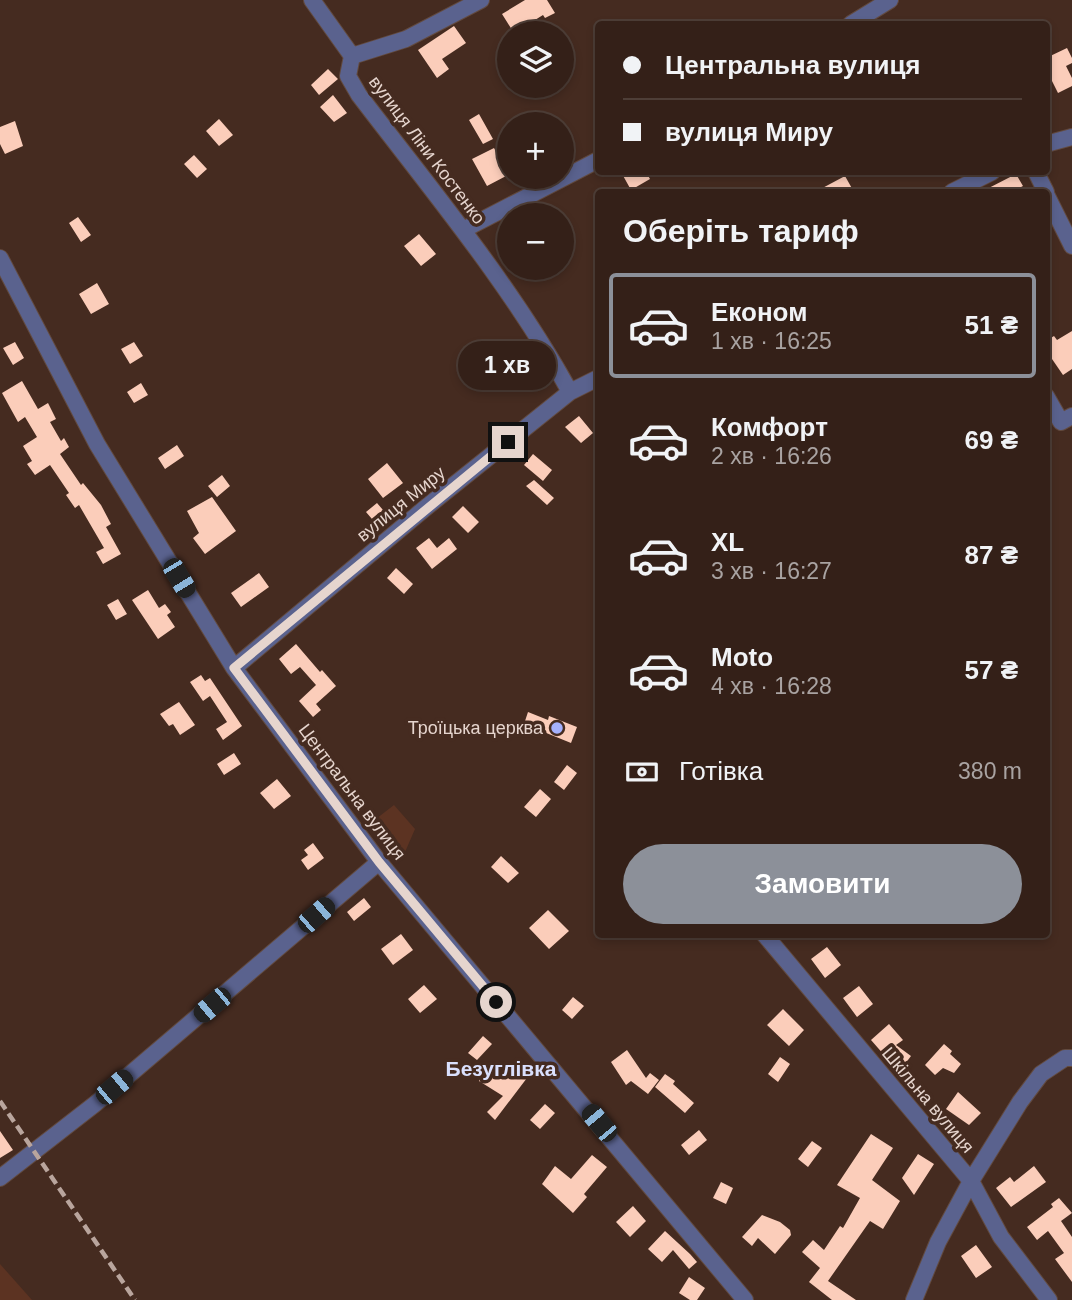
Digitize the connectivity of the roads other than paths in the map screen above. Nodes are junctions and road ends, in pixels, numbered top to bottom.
1 (313, 0) edge
2 (481, 0) edge
3 (890, 0) edge
4 (856, 21) edge
5 (352, 56) junction
6 (1072, 137) edge
7 (1050, 143) edge
8 (595, 162) edge
9 (986, 175) edge
10 (958, 189) edge
11 (1050, 201) edge
12 (463, 230) junction
13 (1072, 246) edge
14 (0, 258) edge
15 (595, 380) edge
16 (570, 392) junction
17 (1050, 403) edge
18 (1060, 422) edge
19 (234, 668) junction
20 (379, 862) junction
21 (767, 938) edge
22 (1072, 1058) edge
23 (0, 1178) edge
24 (971, 1181) junction
25 (745, 1300) edge
26 (914, 1300) edge
27 (1049, 1300) edge

1 - 5 street, вулиця Ліни Костенко
2 - 5 street
3 - 4 street
5 - 12 street, вулиця Ліни Костенко
6 - 7 street
8 - 12 street
9 - 10 street
11 - 13 street
12 - 16 street, вулиця Ліни Костенко
14 - 19 street, Центральна вулиця
15 - 16 street, вулиця Миру
16 - 19 street, вулиця Миру
17 - 18 street
19 - 20 street, Центральна вулиця
20 - 23 street
20 - 25 street, Центральна вулиця
21 - 24 street, Шкільна вулиця
22 - 24 street
24 - 26 street
24 - 27 street, Шкільна вулиця

